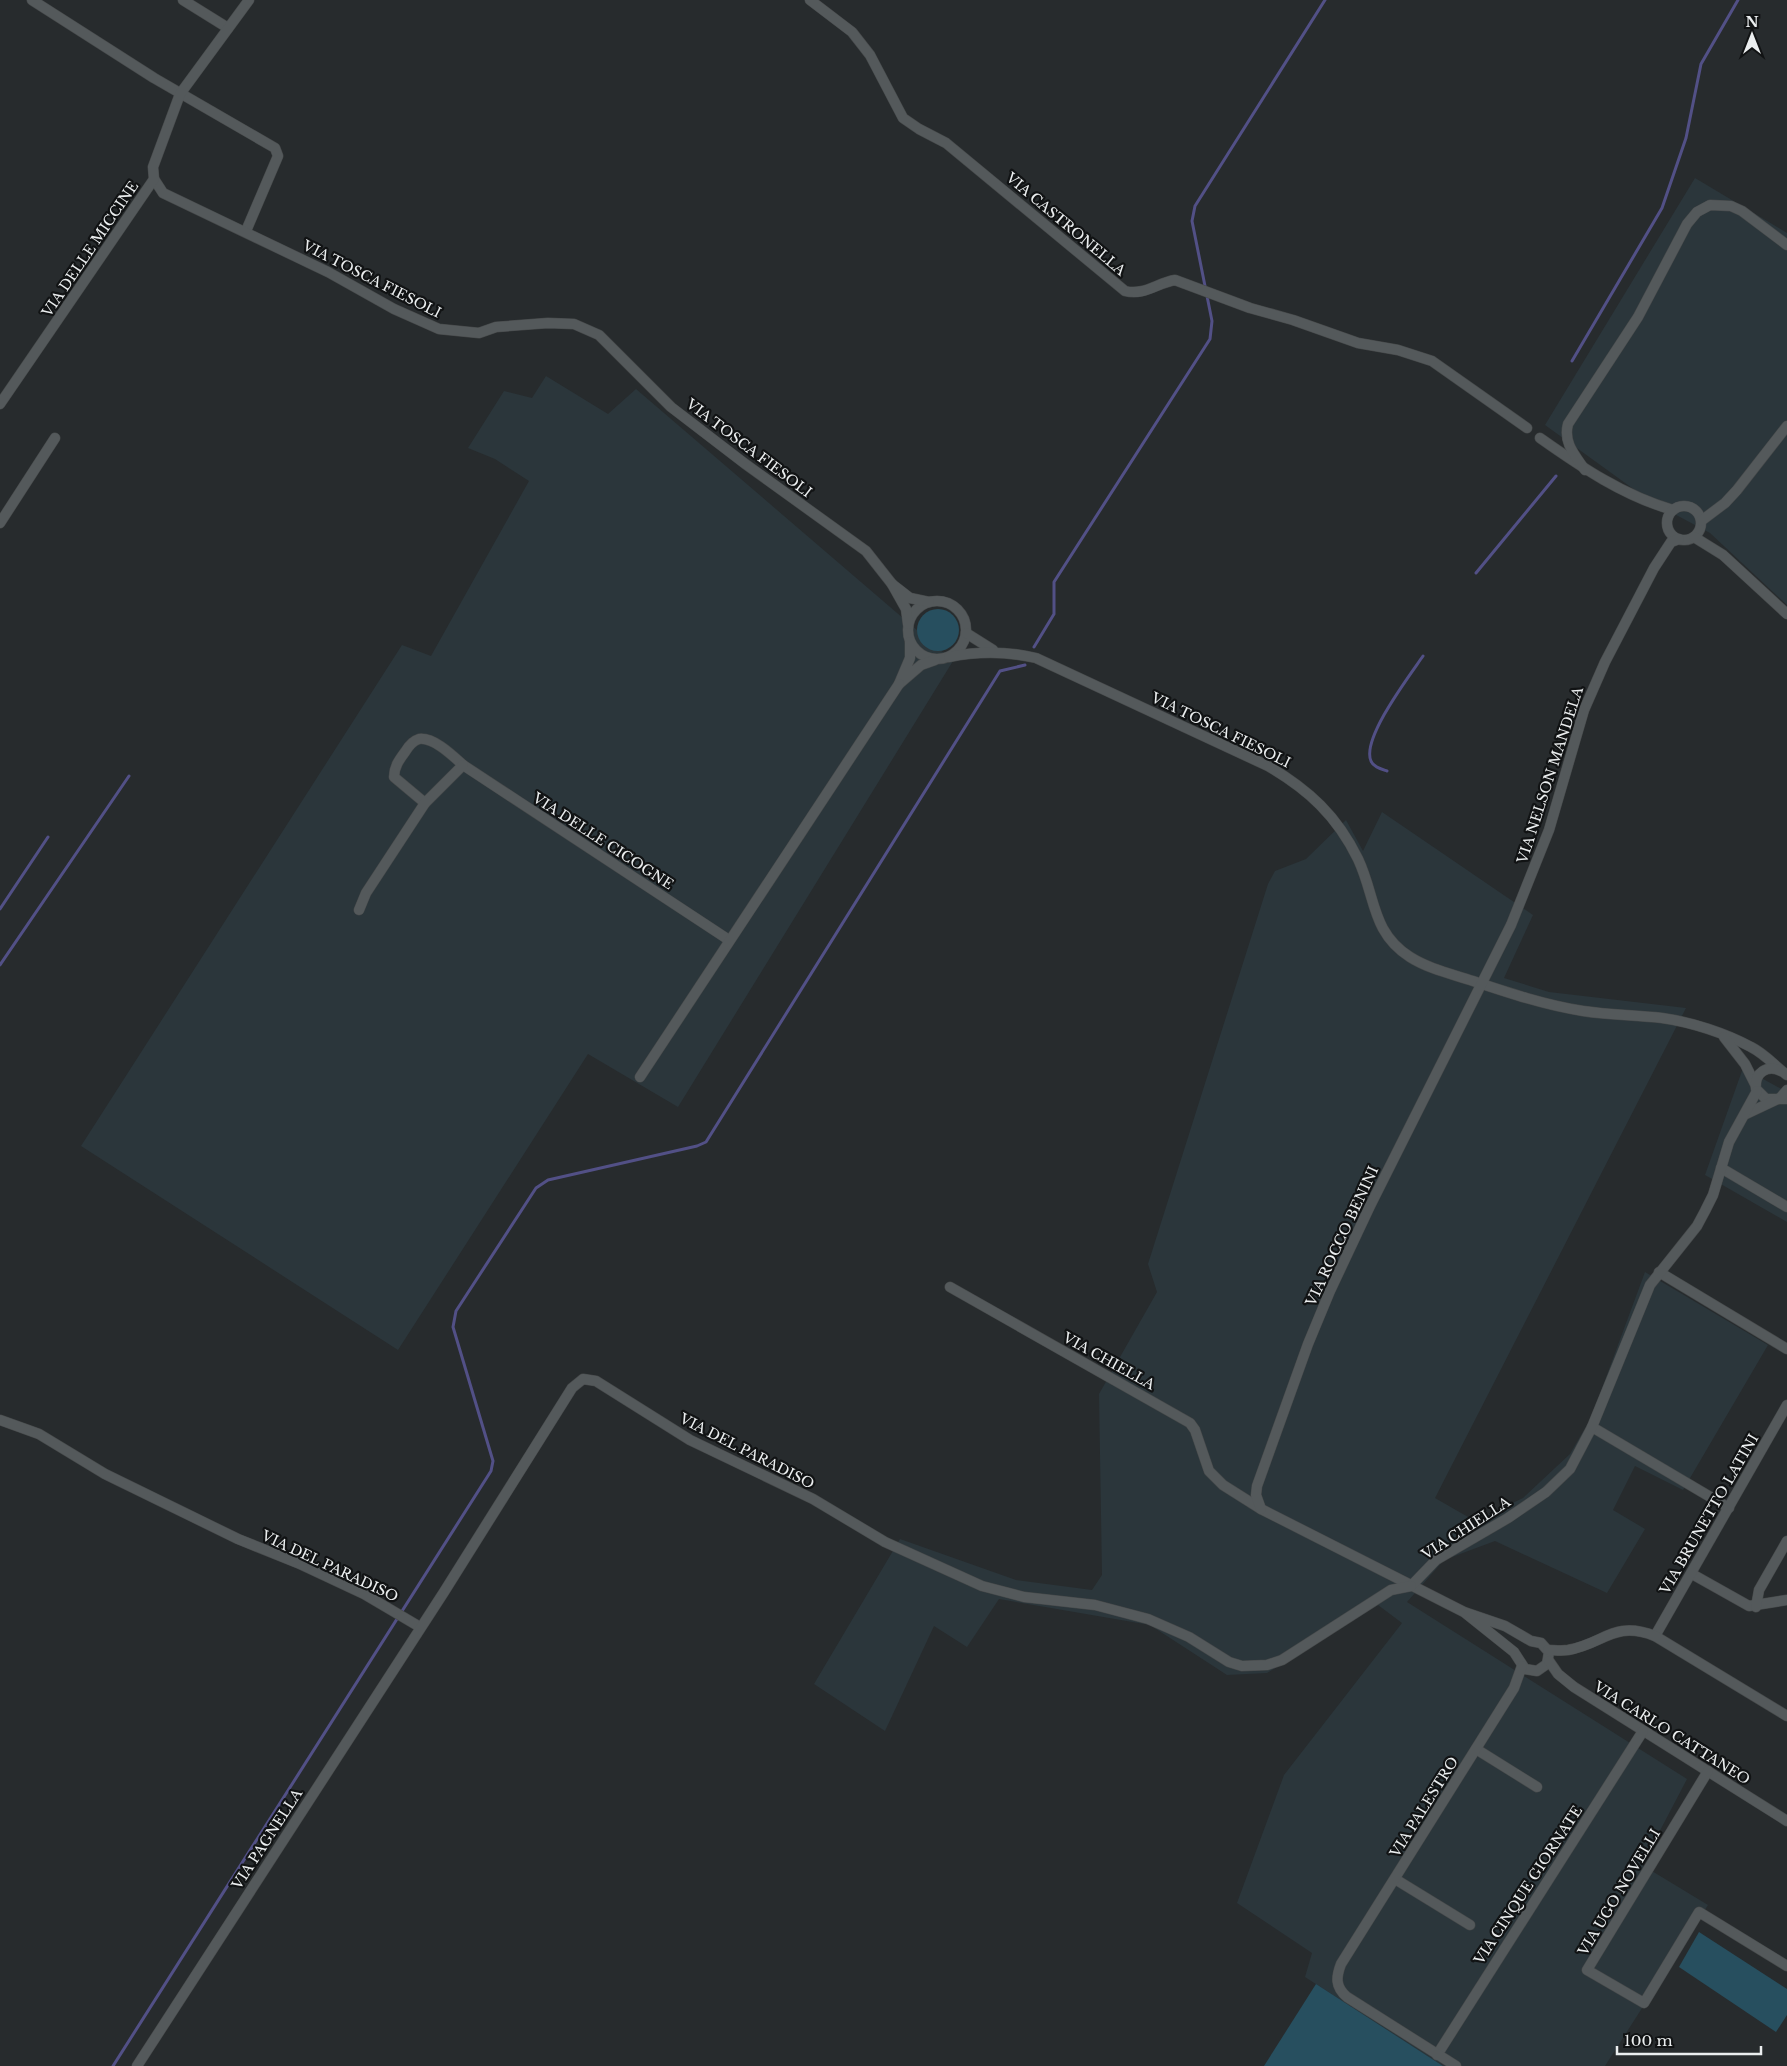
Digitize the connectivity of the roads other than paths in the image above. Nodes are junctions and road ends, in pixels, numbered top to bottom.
1 (32, 0) edge
2 (183, 0) edge
3 (249, 0) edge
4 (810, 0) edge
5 (228, 28) junction
6 (180, 94) junction
7 (154, 179) junction
8 (246, 232) junction
9 (1787, 245) edge
10 (0, 404) edge
11 (1787, 426) edge
12 (1527, 428) dead end
13 (56, 438) dead end
14 (1540, 438) dead end
15 (1585, 470) junction
16 (1648, 503) junction
17 (1673, 510) junction
18 (1694, 510) junction
19 (1713, 510) junction
20 (0, 523) edge
21 (1698, 528) junction
22 (1669, 529) junction
23 (1679, 539) junction
24 (1666, 551) junction
25 (892, 584) junction
26 (930, 602) junction
27 (1787, 614) edge
28 (908, 625) junction
29 (966, 633) junction
30 (910, 641) junction
31 (996, 652) junction
32 (948, 657) junction
33 (937, 659) junction
34 (899, 684) junction
35 (463, 765) junction
36 (425, 803) junction
37 (359, 910) dead end
38 (729, 940) junction
39 (1481, 984) junction
40 (1723, 1036) junction
41 (1786, 1075) edge
42 (640, 1077) dead end
43 (1756, 1088) junction
44 (1787, 1090) edge
45 (1787, 1099) edge
46 (1773, 1101) junction
47 (1746, 1114) junction
48 (1721, 1168) junction
49 (1787, 1207) edge
50 (1659, 1272) junction
51 (950, 1287) dead end
52 (1787, 1349) edge
53 (1787, 1405) edge
54 (0, 1420) edge
55 (1592, 1427) junction
56 (1729, 1508) junction
57 (1261, 1509) junction
58 (1787, 1541) edge
59 (1692, 1574) junction
60 (1412, 1586) junction
61 (1787, 1600) edge
62 (1756, 1607) junction
63 (1464, 1612) junction
64 (420, 1627) junction
65 (1655, 1636) junction
66 (1532, 1641) junction
67 (1548, 1650) junction
68 (1548, 1661) junction
69 (1521, 1662) junction
70 (1532, 1671) junction
71 (1514, 1687) junction
72 (1787, 1716) edge
73 (1643, 1731) junction
74 (1476, 1749) junction
75 (1708, 1772) junction
76 (1537, 1787) dead end
77 (1787, 1821) edge
78 (1395, 1879) junction
79 (1470, 1926) dead end
80 (1787, 1966) edge
81 (1437, 2055) junction
82 (137, 2066) edge
83 (1456, 2066) edge

1 - 6 street
2 - 5 street
3 - 5 street, VIA DELLE MICCINE
4 - 12 street, VIA CASTRONELLA
5 - 6 street, VIA DELLE MICCINE
6 - 7 street, VIA DELLE MICCINE
6 - 8 street
7 - 8 street, VIA TOSCA FIESOLI
7 - 10 street, VIA DELLE MICCINE
8 - 25 street, VIA TOSCA FIESOLI
9 - 15 street
11 - 19 street
13 - 20 street
14 - 15 street
15 - 16 street
16 - 17 street
16 - 22 street
17 - 18 street
17 - 22 street
18 - 19 street
18 - 21 street
19 - 21 street
21 - 23 street
21 - 27 street
22 - 23 street
22 - 24 street, VIA NELSON MANDELA
23 - 24 street, VIA NELSON MANDELA
24 - 39 street, VIA NELSON MANDELA
25 - 26 street, VIA TOSCA FIESOLI
25 - 28 street, VIA TOSCA FIESOLI
26 - 28 street
26 - 29 street, VIA TOSCA FIESOLI
28 - 30 street, VIA TOSCA FIESOLI
29 - 31 street, VIA TOSCA FIESOLI
29 - 32 street
30 - 33 street
30 - 34 street
31 - 32 street, VIA TOSCA FIESOLI
31 - 39 street, VIA TOSCA FIESOLI
32 - 33 street, VIA TOSCA FIESOLI
33 - 34 street
34 - 38 street
35 - 36 street
35 - 36 street, VIA DELLE CICOGNE
35 - 38 street, VIA DELLE CICOGNE
36 - 37 street
38 - 42 street
39 - 40 street, VIA TOSCA FIESOLI
39 - 57 street, VIA ROCCO BENINI
40 - 41 street, VIA TOSCA FIESOLI
40 - 43 street
41 - 43 street, VIA TOSCA FIESOLI
43 - 46 street
43 - 47 street, VIA CHIELLA
44 - 46 street
45 - 46 street
46 - 47 street
47 - 48 street, VIA CHIELLA
48 - 49 street
48 - 50 street, VIA CHIELLA
50 - 52 street
50 - 55 street, VIA CHIELLA
51 - 57 street, VIA CHIELLA
53 - 56 street, VIA BRUNETTO LATINI
54 - 64 street, VIA DEL PARADISO
55 - 56 street
55 - 60 street, VIA CHIELLA
56 - 59 street, VIA BRUNETTO LATINI
57 - 60 street, VIA CHIELLA
58 - 62 street
59 - 62 street
59 - 65 street, VIA BRUNETTO LATINI
60 - 63 street
60 - 64 street, VIA DEL PARADISO
61 - 62 street
63 - 66 street
63 - 69 street
64 - 82 street, VIA PAGNELLA
65 - 67 street
65 - 72 street
66 - 67 street
66 - 69 street
67 - 68 street
68 - 70 street
68 - 73 street, VIA CARLO CATTANEO
69 - 70 street
69 - 71 street, VIA PALESTRO
70 - 71 street, VIA PALESTRO
71 - 74 street, VIA PALESTRO
73 - 75 street, VIA CARLO CATTANEO
73 - 81 street, VIA CINQUE GIORNATE
74 - 76 street, VIA PALESTRO
74 - 78 street, VIA PALESTRO
75 - 77 street, VIA CARLO CATTANEO
75 - 80 street, VIA UGO NOVELLI
78 - 79 street, VIA PALESTRO
78 - 81 street, VIA PALESTRO
81 - 83 street

